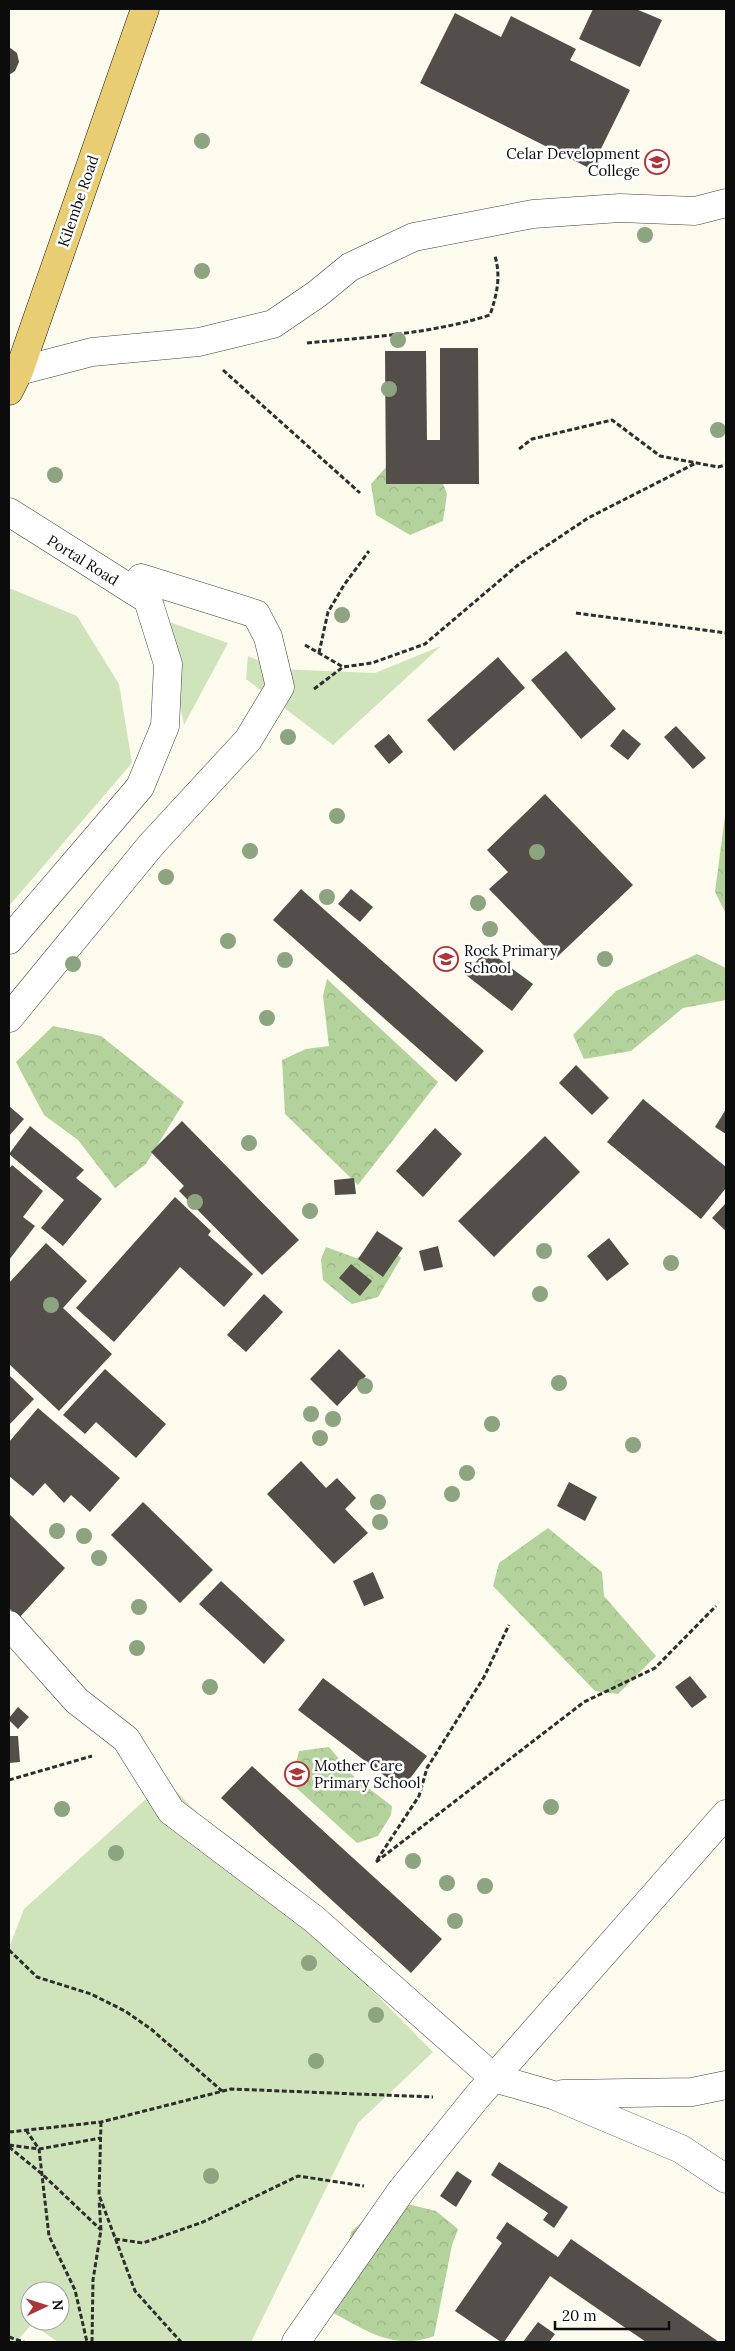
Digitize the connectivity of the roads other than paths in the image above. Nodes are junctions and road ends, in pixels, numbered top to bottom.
1 (145, 9) edge
2 (726, 203) edge
3 (14, 381) edge
4 (9, 512) edge
5 (141, 578) junction
6 (9, 940) edge
7 (9, 1018) edge
8 (9, 1625) edge
9 (726, 1814) edge
10 (494, 2078) junction
11 (726, 2085) edge
12 (553, 2095) junction
13 (726, 2179) edge
14 (296, 2342) edge

1 - 3 main road, Kilembe Road
2 - 3 street
4 - 5 street, Portal Road
5 - 6 street
5 - 7 street
8 - 10 street
9 - 10 street
10 - 12 street
10 - 14 street
11 - 12 street
12 - 13 street

